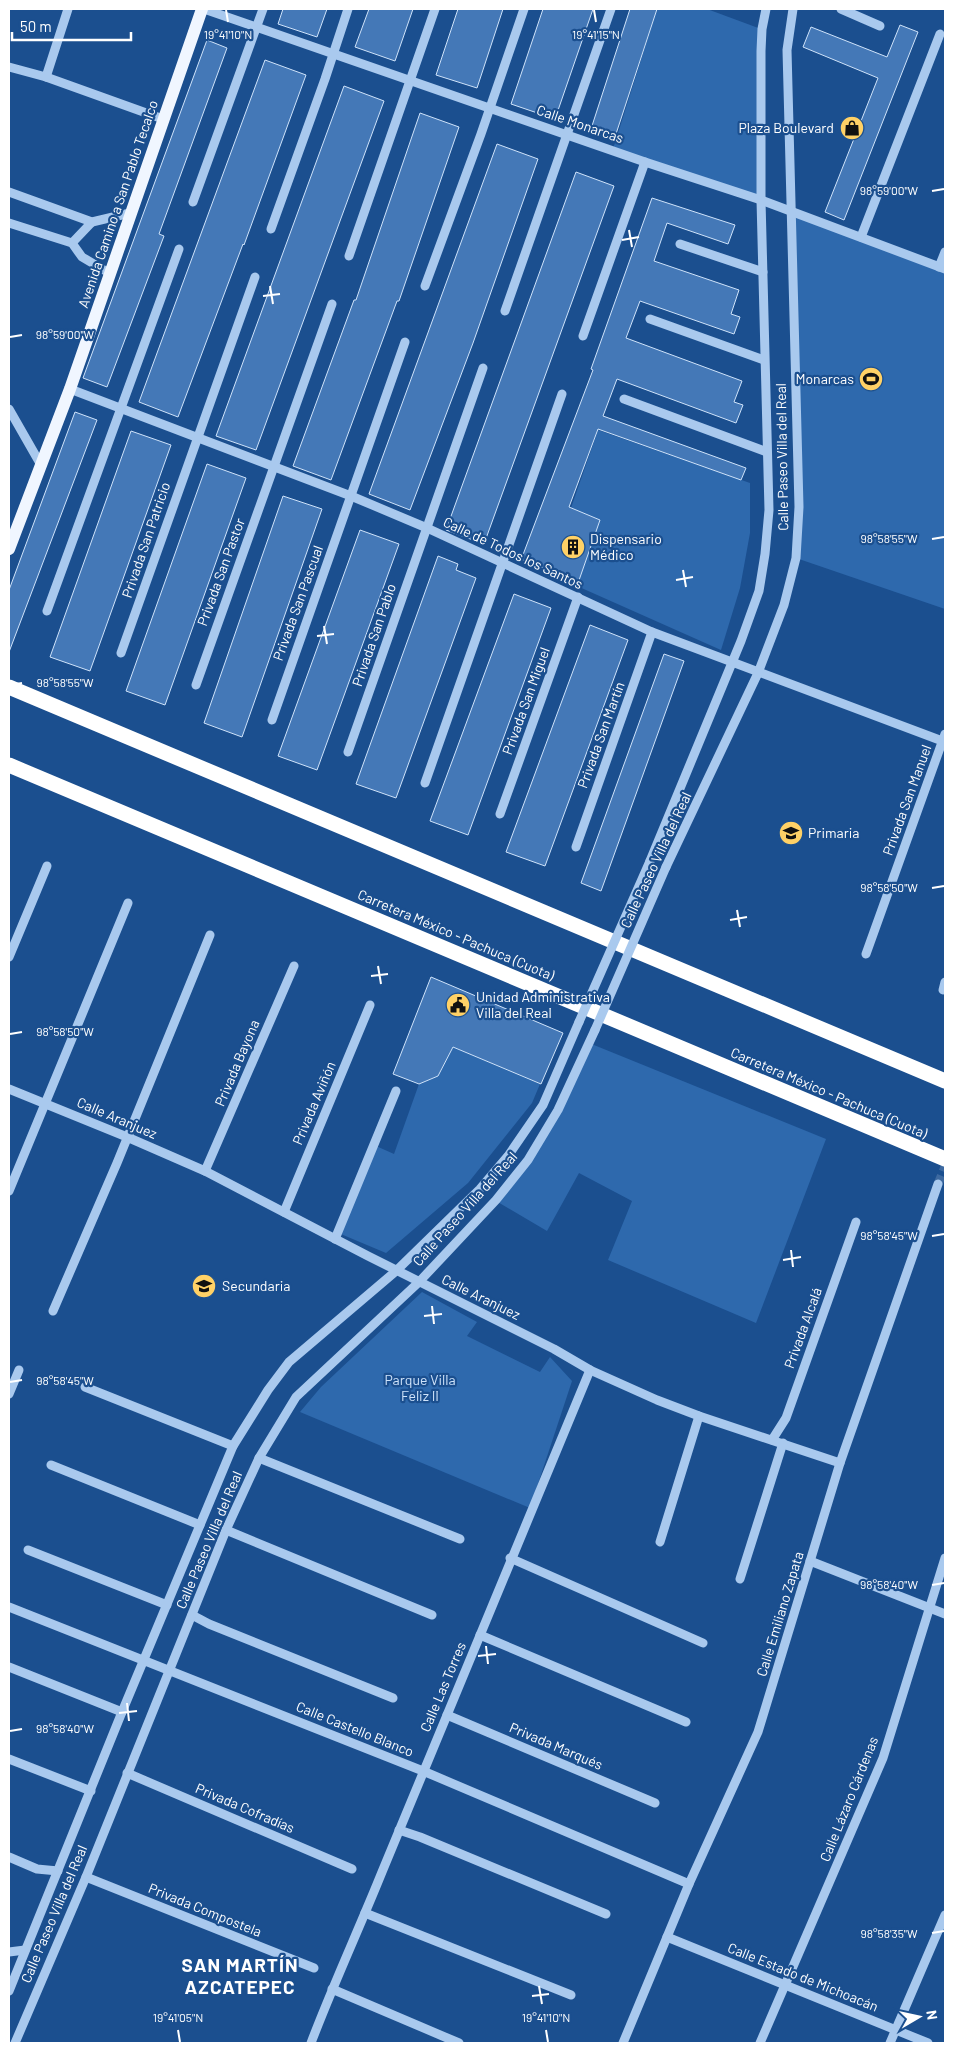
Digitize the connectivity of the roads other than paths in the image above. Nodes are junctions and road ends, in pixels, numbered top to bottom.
1 (68, 9) edge
2 (203, 9) edge
3 (263, 9) edge
4 (348, 9) edge
5 (435, 9) edge
6 (524, 9) edge
7 (611, 9) edge
8 (766, 9) edge
9 (793, 9) edge
10 (840, 9) edge
11 (257, 26) junction
12 (880, 26) dead end
13 (940, 34) dead end
14 (333, 53) junction
15 (9, 67) edge
16 (46, 77) junction
17 (411, 80) junction
18 (490, 108) junction
19 (163, 119) junction
20 (568, 135) junction
21 (645, 162) junction
22 (9, 192) edge
23 (761, 200) junction
24 (194, 202) dead end
25 (790, 210) junction
26 (130, 213) junction
27 (92, 222) junction
28 (9, 223) edge
29 (271, 229) dead end
30 (860, 237) junction
31 (72, 243) junction
32 (680, 244) dead end
33 (179, 249) dead end
34 (945, 252) edge
35 (349, 256) dead end
36 (942, 268) edge
37 (762, 272) junction
38 (109, 273) junction
39 (255, 277) dead end
40 (425, 286) dead end
41 (332, 304) dead end
42 (505, 311) dead end
43 (650, 319) dead end
44 (583, 336) dead end
45 (405, 342) dead end
46 (764, 360) junction
47 (483, 368) dead end
48 (70, 389) junction
49 (562, 394) dead end
50 (624, 399) dead end
51 (9, 408) edge
52 (121, 410) junction
53 (197, 437) junction
54 (767, 452) junction
55 (42, 465) junction
56 (274, 468) junction
57 (351, 496) junction
58 (428, 528) junction
59 (9, 550) edge
60 (502, 564) junction
61 (578, 598) junction
62 (47, 611) dead end
63 (652, 632) junction
64 (121, 653) dead end
65 (731, 663) junction
66 (758, 673) junction
67 (196, 685) dead end
68 (9, 687) edge
69 (272, 720) dead end
70 (944, 739) edge
71 (348, 752) dead end
72 (9, 765) edge
73 (425, 783) dead end
74 (500, 814) dead end
75 (576, 847) dead end
76 (47, 866) dead end
77 (128, 903) dead end
78 (210, 935) dead end
79 (866, 954) dead end
80 (9, 957) edge
81 (294, 966) dead end
82 (370, 1004) dead end
83 (945, 1081) edge
84 (9, 1089) edge
85 (396, 1091) dead end
86 (45, 1103) junction
87 (127, 1137) junction
88 (945, 1159) edge
89 (205, 1171) junction
90 (938, 1184) tunnel mouth
91 (9, 1190) edge
92 (284, 1212) junction
93 (856, 1222) dead end
94 (336, 1239) junction
95 (396, 1271) junction
96 (419, 1282) junction
97 (53, 1311) dead end
98 (19, 1370) dead end
99 (590, 1370) junction
100 (85, 1387) dead end
101 (9, 1394) edge
102 (699, 1416) junction
103 (772, 1440) junction
104 (783, 1443) junction
105 (233, 1446) junction
106 (259, 1458) junction
107 (840, 1463) junction
108 (51, 1465) dead end
109 (200, 1525) junction
110 (226, 1530) junction
111 (460, 1539) dead end
112 (660, 1542) dead end
113 (28, 1550) dead end
114 (510, 1558) junction
115 (945, 1558) edge
116 (810, 1561) junction
117 (740, 1579) dead end
118 (167, 1605) junction
119 (9, 1606) edge
120 (929, 1607) junction
121 (945, 1614) edge
122 (192, 1615) junction
123 (432, 1615) dead end
124 (480, 1635) junction
125 (703, 1643) dead end
126 (144, 1659) junction
127 (9, 1667) edge
128 (169, 1669) junction
129 (393, 1698) dead end
130 (122, 1712) junction
131 (447, 1715) junction
132 (686, 1722) dead end
133 (9, 1759) edge
134 (423, 1771) junction
135 (127, 1773) junction
136 (91, 1791) junction
137 (655, 1803) dead end
138 (399, 1830) junction
139 (9, 1858) edge
140 (352, 1869) dead end
141 (58, 1871) junction
142 (86, 1877) junction
143 (689, 1884) junction
144 (365, 1914) junction
145 (606, 1914) dead end
146 (945, 1915) edge
147 (667, 1937) junction
148 (25, 1950) junction
149 (9, 1952) edge
150 (314, 1968) dead end
151 (786, 1984) junction
152 (332, 1989) junction
153 (9, 1991) edge
154 (571, 1995) dead end
155 (896, 2030) junction
156 (15, 2043) edge
157 (311, 2043) edge
158 (459, 2043) edge
159 (623, 2043) edge
160 (760, 2043) edge
161 (890, 2043) edge
162 (928, 2043) edge

1 - 16 street
2 - 11 street, Calle Monarcas
2 - 19 main road, Avenida Camino a San Pablo Tecalco
3 - 11 street
4 - 14 street
5 - 17 street
6 - 18 street
7 - 20 street
8 - 23 street, Calle Paseo Villa del Real
9 - 25 street, Calle Paseo Villa del Real
10 - 12 street
11 - 14 street, Calle Monarcas
11 - 24 street
13 - 30 street
14 - 17 street, Calle Monarcas
14 - 29 street
15 - 16 street
16 - 19 street
17 - 18 street, Calle Monarcas
17 - 35 street
18 - 20 street, Calle Monarcas
18 - 40 street
19 - 26 main road, Avenida Camino a San Pablo Tecalco
20 - 21 street, Calle Monarcas
20 - 42 street
21 - 23 street, Calle Monarcas
21 - 44 street
22 - 27 street
23 - 25 street, Calle Monarcas
23 - 37 street, Calle Paseo Villa del Real
25 - 30 street, Calle Monarcas
25 - 66 street, Calle Paseo Villa del Real
26 - 27 street
26 - 38 main road, Avenida Camino a San Pablo Tecalco
27 - 31 street
28 - 31 street
30 - 36 street, Calle Monarcas
31 - 38 street
32 - 37 street
33 - 52 street
34 - 36 street
37 - 46 street, Calle Paseo Villa del Real
38 - 48 main road, Avenida Camino a San Pablo Tecalco
39 - 53 street, Privada San Patricio
41 - 56 street, Privada San Pastor
43 - 46 street
45 - 57 street, Privada San Pascual
46 - 54 street, Calle Paseo Villa del Real
47 - 58 street, Privada San Pablo
48 - 52 street, Calle de Todos los Santos
48 - 55 main road, Avenida Camino a San Pablo Tecalco
49 - 60 street
50 - 54 street
51 - 55 street
52 - 53 street, Calle de Todos los Santos
52 - 62 street
53 - 56 street, Calle de Todos los Santos
53 - 64 street, Privada San Patricio
54 - 65 street, Calle Paseo Villa del Real
55 - 59 main road, Avenida Camino a San Pablo Tecalco
56 - 57 street, Calle de Todos los Santos
56 - 67 street, Privada San Pastor
57 - 58 street, Calle de Todos los Santos
57 - 69 street, Privada San Pascual
58 - 60 street, Calle de Todos los Santos
58 - 71 street, Privada San Pablo
60 - 61 street, Calle de Todos los Santos
60 - 73 street
61 - 63 street, Calle de Todos los Santos
61 - 74 street, Privada San Miguel
63 - 65 street, Calle de Todos los Santos
63 - 75 street, Privada San Martín
65 - 66 street, Calle de Todos los Santos
65 - 95 street, Calle Paseo Villa del Real, bridge
66 - 70 street, Calle de Todos los Santos
66 - 96 street, Calle Paseo Villa del Real, bridge
68 - 83 highway
70 - 79 street, Privada San Manuel
72 - 88 highway, Carretera México - Pachuca (Cuota)
76 - 80 street
77 - 86 street
78 - 87 street
81 - 89 street, Privada Bayona
82 - 92 street, Privada Aviñón
84 - 86 street, Calle Aranjuez
85 - 94 street
86 - 87 street, Calle Aranjuez
86 - 91 street
87 - 89 street, Calle Aranjuez
87 - 97 street
89 - 92 street, Calle Aranjuez
90 - 107 street, Calle Emiliano Zapata
92 - 94 street, Calle Aranjuez
93 - 103 street, Privada Alcalá
94 - 95 street, Calle Aranjuez
95 - 96 street, Calle Aranjuez
95 - 105 street, Calle Paseo Villa del Real
96 - 99 street, Calle Aranjuez
96 - 106 street, Calle Paseo Villa del Real
98 - 101 street
99 - 102 street, Calle Aranjuez
99 - 114 street, Calle Las Torres
100 - 105 street
102 - 103 street, Calle Aranjuez
102 - 112 street
103 - 104 street, Calle Aranjuez
104 - 107 street, Calle Aranjuez
104 - 117 street
105 - 109 street, Calle Paseo Villa del Real
106 - 110 street, Calle Paseo Villa del Real
106 - 111 street
107 - 116 street, Calle Emiliano Zapata
108 - 109 street
109 - 118 street, Calle Paseo Villa del Real
110 - 122 street, Calle Paseo Villa del Real
110 - 123 street
113 - 118 street
114 - 124 street, Calle Las Torres
114 - 125 street
115 - 120 street, Calle Lázaro Cárdenas
116 - 120 street
116 - 143 street, Calle Emiliano Zapata
118 - 126 street, Calle Paseo Villa del Real
119 - 126 street, Calle Castello Blanco
120 - 121 street
120 - 151 street, Calle Lázaro Cárdenas
122 - 128 street, Calle Paseo Villa del Real
122 - 129 street
124 - 131 street, Calle Las Torres
124 - 132 street
126 - 128 street, Calle Castello Blanco
126 - 130 street, Calle Paseo Villa del Real
127 - 130 street
128 - 134 street, Calle Castello Blanco
128 - 135 street, Calle Paseo Villa del Real
130 - 136 street, Calle Paseo Villa del Real
131 - 134 street, Calle Las Torres
131 - 137 street, Privada Marqués
133 - 136 street
134 - 138 street, Calle Las Torres
134 - 143 street, Calle Castello Blanco
135 - 140 street, Privada Cofradías
135 - 142 street, Calle Paseo Villa del Real
136 - 141 street, Calle Paseo Villa del Real
138 - 144 street, Calle Las Torres
138 - 145 street
139 - 141 street
141 - 148 street, Calle Paseo Villa del Real
142 - 150 street, Privada Compostela
142 - 156 street, Calle Paseo Villa del Real
143 - 147 street, Calle Emiliano Zapata
144 - 152 street, Calle Las Torres
144 - 154 street
146 - 155 street
147 - 151 street, Calle Estado de Michoacán
147 - 159 street, Calle Emiliano Zapata
148 - 149 street
148 - 153 street, Calle Paseo Villa del Real
151 - 155 street, Calle Estado de Michoacán
151 - 160 street, Calle Lázaro Cárdenas
152 - 157 street, Calle Las Torres
152 - 158 street
155 - 161 street
155 - 162 street, Calle Estado de Michoacán

